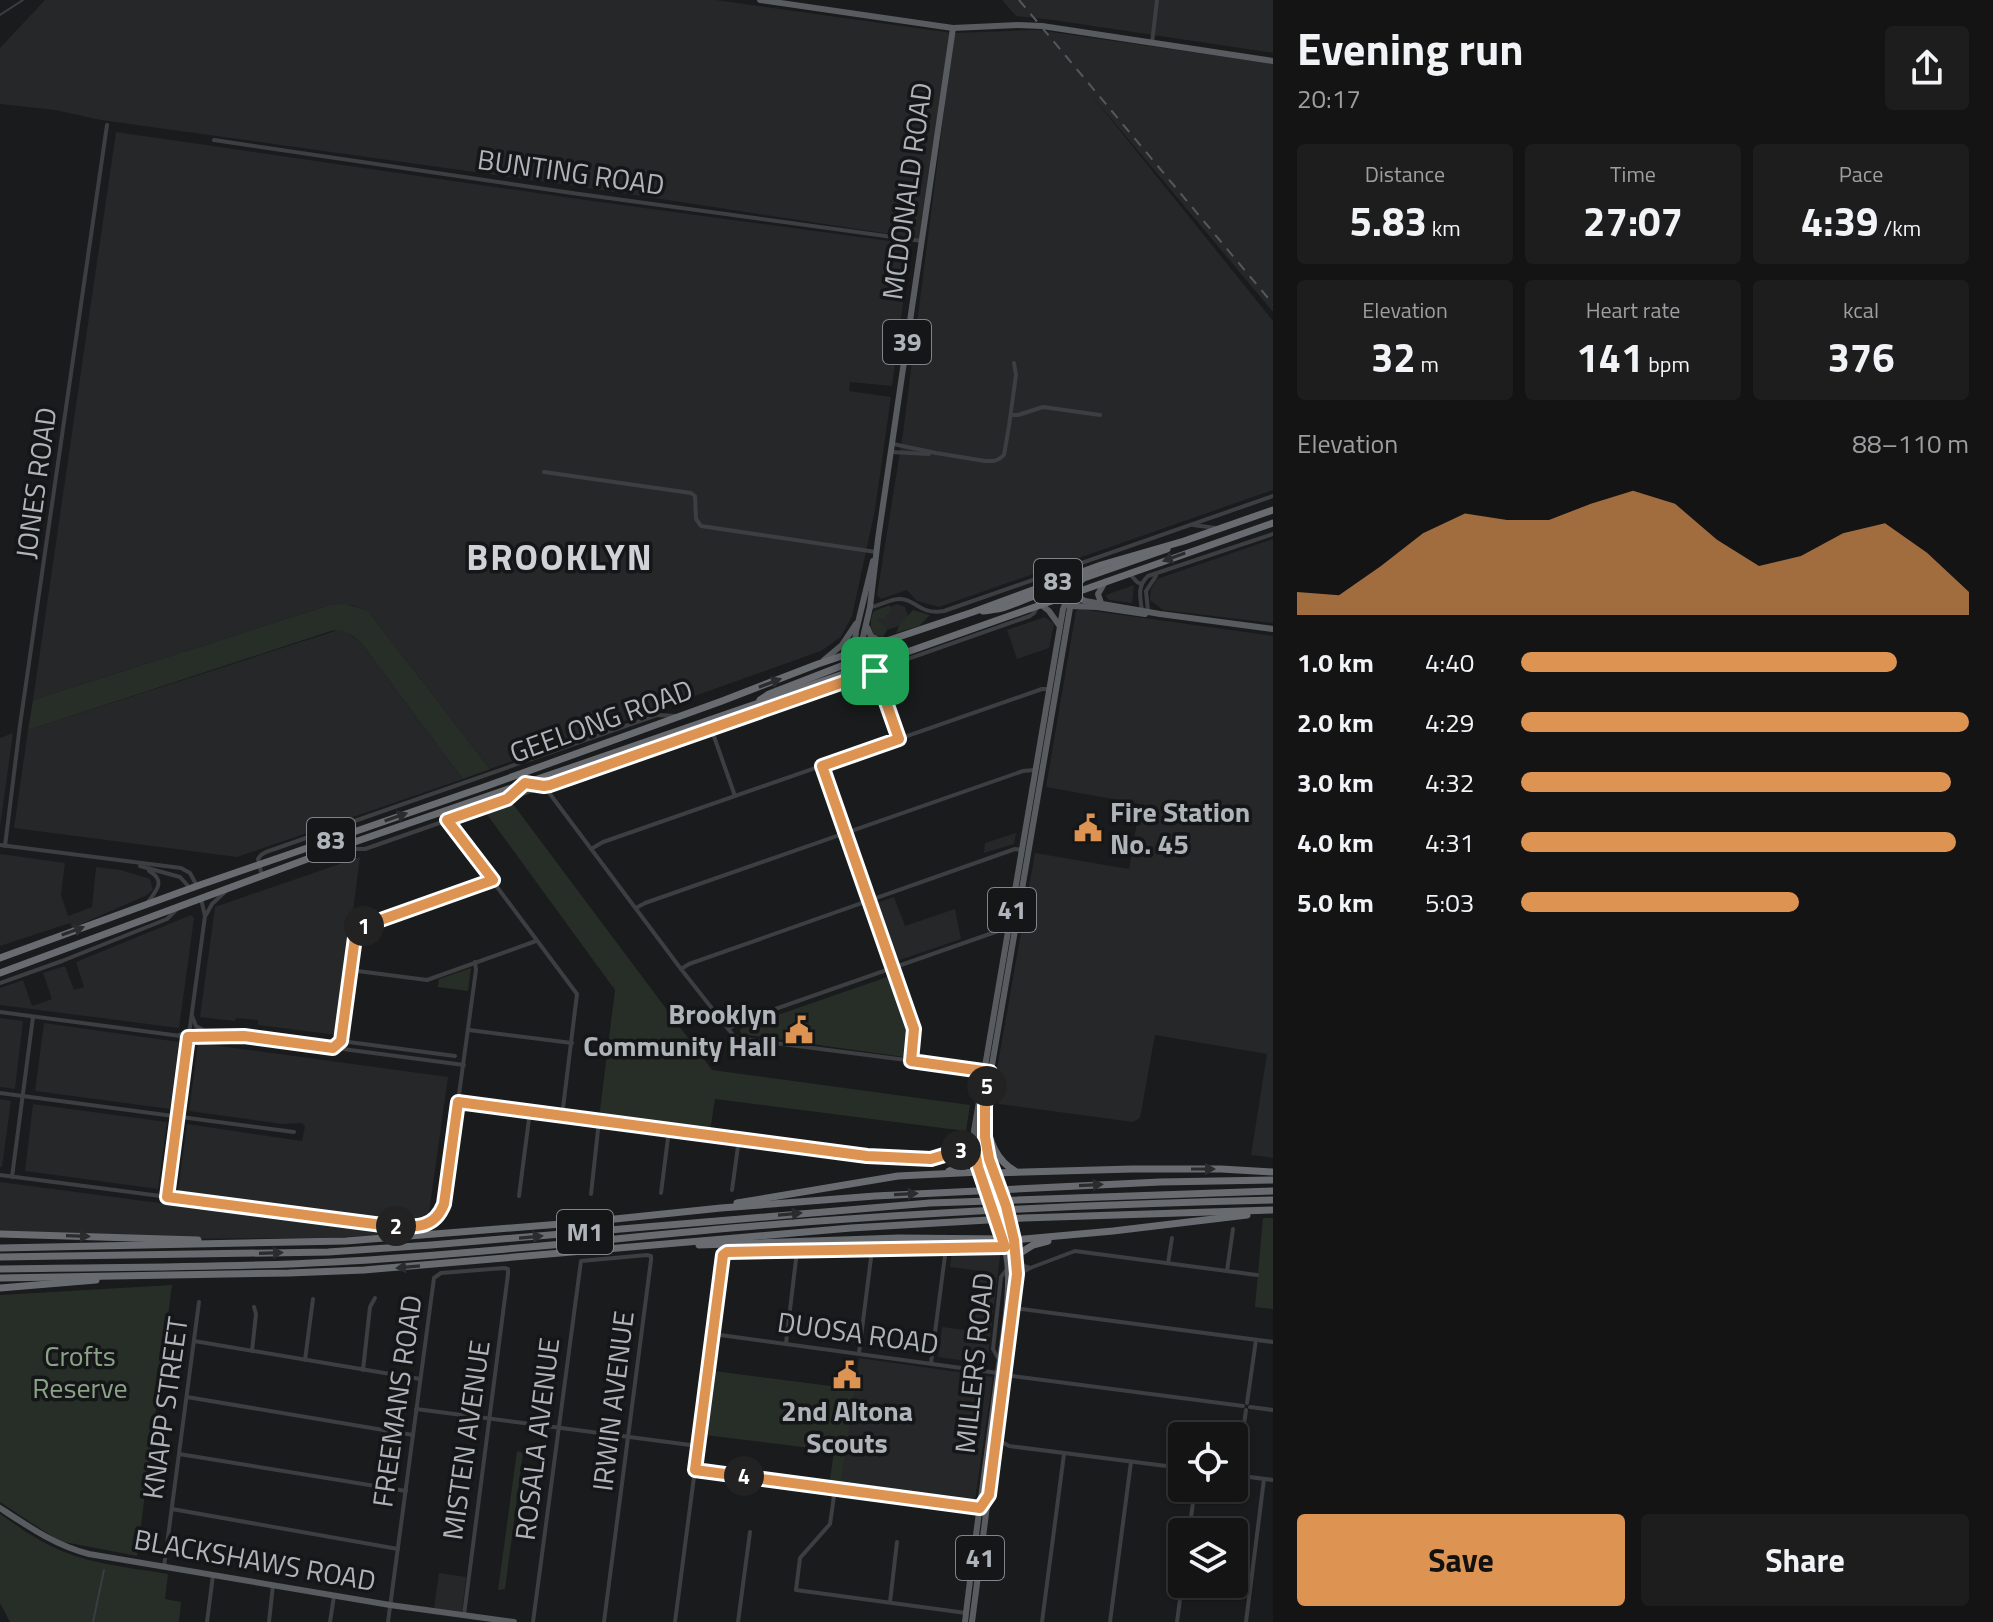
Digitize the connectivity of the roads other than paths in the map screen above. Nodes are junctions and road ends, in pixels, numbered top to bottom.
1 (760, 0) edge
2 (1157, 0) edge
3 (953, 28) junction
4 (1152, 43) junction
5 (1273, 61) edge
6 (107, 125) dead end
7 (214, 140) dead end
8 (922, 241) junction
9 (1014, 363) dead end
10 (1011, 415) junction
11 (1100, 415) dead end
12 (893, 444) junction
13 (891, 452) junction
14 (936, 453) junction
15 (544, 472) dead end
16 (1273, 496) edge
17 (1232, 510) junction
18 (1273, 510) edge
19 (1273, 523) edge
20 (1191, 525) junction
21 (1222, 527) junction
22 (1273, 534) edge
23 (1184, 541) junction
24 (876, 551) junction
25 (1129, 573) junction
26 (1158, 574) junction
27 (1106, 581) junction
28 (1150, 582) junction
29 (1141, 584) junction
30 (1069, 593) junction
31 (1101, 603) junction
32 (1039, 604) junction
33 (861, 605) junction
34 (1070, 606) junction
35 (870, 607) junction
36 (1111, 607) junction
37 (973, 612) junction
38 (1145, 612) junction
39 (858, 620) junction
40 (867, 623) junction
41 (1063, 629) junction
42 (1273, 629) edge
43 (881, 642) junction
44 (859, 651) junction
45 (890, 658) junction
46 (818, 664) junction
47 (875, 671) junction
48 (1050, 689) junction
49 (755, 704) junction
50 (698, 710) junction
51 (703, 722) junction
52 (711, 728) junction
53 (899, 739) junction
54 (638, 745) junction
55 (626, 757) junction
56 (822, 766) junction
57 (1039, 771) junction
58 (525, 783) junction
59 (544, 786) junction
60 (536, 789) dead end
61 (735, 796) junction
62 (505, 800) junction
63 (447, 820) junction
64 (845, 833) junction
65 (2, 846) edge
66 (337, 848) junction
67 (591, 849) junction
68 (1025, 850) junction
69 (132, 863) junction
70 (258, 865) junction
71 (262, 876) junction
72 (493, 880) junction
73 (194, 887) junction
74 (232, 887) junction
75 (199, 898) junction
76 (869, 901) junction
77 (146, 904) junction
78 (181, 904) junction
79 (636, 908) junction
80 (204, 921) junction
81 (1011, 930) junction
82 (537, 940) junction
83 (0, 958) edge
84 (475, 962) junction
85 (892, 968) junction
86 (681, 969) junction
87 (350, 970) junction
88 (0, 973) edge
89 (0, 983) edge
90 (191, 1010) junction
91 (0, 1012) edge
92 (33, 1016) junction
93 (728, 1029) junction
94 (469, 1030) junction
95 (215, 1031) junction
96 (188, 1035) junction
97 (244, 1036) junction
98 (341, 1041) junction
99 (572, 1043) junction
100 (333, 1048) junction
101 (346, 1050) junction
102 (425, 1052) junction
103 (455, 1056) dead end
104 (424, 1060) junction
105 (911, 1061) junction
106 (464, 1065) junction
107 (987, 1071) junction
108 (0, 1093) edge
109 (23, 1096) junction
110 (458, 1102) junction
111 (530, 1111) junction
112 (177, 1116) junction
113 (562, 1116) junction
114 (984, 1118) joint
115 (599, 1121) junction
116 (669, 1130) junction
117 (294, 1132) dead end
118 (739, 1139) junction
119 (988, 1144) junction
120 (974, 1146) junction
121 (976, 1156) junction
122 (980, 1172) junction
123 (1273, 1172) edge
124 (944, 1173) junction
125 (993, 1173) junction
126 (1021, 1173) junction
127 (0, 1175) edge
128 (12, 1177) junction
129 (1273, 1180) edge
130 (732, 1190) dead end
131 (1273, 1191) edge
132 (661, 1193) dead end
133 (591, 1194) dead end
134 (519, 1196) dead end
135 (167, 1197) junction
136 (1273, 1200) edge
137 (1273, 1211) edge
138 (689, 1212) junction
139 (1233, 1229) dead end
140 (1113, 1231) junction
141 (0, 1234) edge
142 (1172, 1238) dead end
143 (1014, 1240) junction
144 (316, 1242) junction
145 (1004, 1243) junction
146 (0, 1248) edge
147 (946, 1248) junction
148 (872, 1250) junction
149 (797, 1251) junction
150 (569, 1253) junction
151 (1017, 1255) junction
152 (0, 1257) edge
153 (581, 1261) joint
154 (1168, 1263) junction
155 (1030, 1268) junction
156 (0, 1269) edge
157 (508, 1269) joint
158 (1227, 1271) junction
159 (1257, 1275) dead end
160 (122, 1276) junction
161 (0, 1278) edge
162 (1017, 1280) junction
163 (0, 1288) edge
164 (375, 1298) dead end
165 (313, 1299) dead end
166 (199, 1302) dead end
167 (254, 1307) dead end
168 (1014, 1308) junction
169 (713, 1334) junction
170 (1256, 1340) junction
171 (194, 1341) junction
172 (1273, 1342) edge
173 (786, 1343) junction
174 (252, 1351) junction
175 (859, 1353) junction
176 (305, 1360) junction
177 (931, 1363) junction
178 (363, 1370) junction
179 (1001, 1374) junction
180 (420, 1379) junction
181 (186, 1397) junction
182 (1247, 1407) junction
183 (416, 1409) junction
184 (1273, 1410) edge
185 (489, 1418) junction
186 (1245, 1422) edge
187 (559, 1427) junction
188 (998, 1432) junction
189 (413, 1435) junction
190 (628, 1436) junction
191 (698, 1446) junction
192 (1009, 1446) junction
193 (1064, 1453) junction
194 (179, 1454) junction
195 (994, 1458) junction
196 (1131, 1462) junction
197 (1168, 1466) edge
198 (695, 1470) junction
199 (1248, 1477) edge
200 (1264, 1479) junction
201 (1273, 1480) edge
202 (835, 1489) junction
203 (406, 1491) junction
204 (989, 1495) junction
205 (0, 1508) edge
206 (980, 1508) junction
207 (171, 1509) junction
208 (750, 1532) dead end
209 (897, 1542) dead end
210 (398, 1549) junction
211 (164, 1567) junction
212 (213, 1575) junction
213 (273, 1585) junction
214 (334, 1596) junction
215 (1180, 1598) edge
216 (890, 1602) junction
217 (390, 1605) junction
218 (966, 1613) junction
219 (469, 1618) edge
220 (207, 1622) edge
221 (269, 1622) edge
222 (330, 1622) edge
223 (388, 1622) edge
224 (514, 1622) edge
225 (533, 1622) edge
226 (604, 1622) edge
227 (675, 1622) edge
228 (738, 1622) edge
229 (965, 1622) edge
230 (972, 1622) edge
231 (1042, 1622) edge
232 (1110, 1622) edge
233 (1177, 1622) edge
234 (1246, 1622) edge

1 - 3 main road
2 - 4 street
3 - 4 main road
3 - 8 main road, MCDONALD ROAD / 39
4 - 5 main road
6 - 65 street, JONES ROAD
7 - 8 street, BUNTING ROAD
8 - 12 main road, MCDONALD ROAD / 39
9 - 10 street
10 - 11 street
10 - 14 street
12 - 13 main road, MCDONALD ROAD / 39
12 - 14 street
13 - 14 street
13 - 24 main road, MCDONALD ROAD / 39
15 - 24 street
16 - 17 street, GEELONG ROAD
17 - 20 street, GEELONG ROAD
17 - 21 street
18 - 21 highway, GEELONG ROAD / 83
19 -> 25 highway, GEELONG ROAD / 83
20 - 21 street, GEELONG ROAD
20 - 35 street, GEELONG ROAD
21 - 23 highway, GEELONG ROAD / 83
22 - 26 street
23 - 30 highway
23 - 37 highway, GEELONG ROAD / 83
24 - 33 main road, MCDONALD ROAD / 39
24 - 35 main road, MCDONALD ROAD / 39
25 - 27 highway, GEELONG ROAD / 83
25 - 29 street
26 - 28 street
26 - 29 street
27 - 30 highway, GEELONG ROAD / 83
27 - 31 main road
28 - 29 street
28 - 38 street
29 - 38 street
30 - 31 main road
30 - 32 highway, GEELONG ROAD / 83
30 - 34 main road, MILLERS ROAD / 41
30 - 37 highway
30 - 41 main road, MILLERS ROAD
31 - 36 main road
32 - 41 main road
32 - 45 highway, GEELONG ROAD
32 - 47 street
33 - 35 main road
33 - 39 main road, MCDONALD ROAD / 39
34 - 36 main road
34 - 41 main road, MILLERS ROAD / 41
35 - 40 main road, MCDONALD ROAD / 39
36 - 38 main road
37 - 43 highway, GEELONG ROAD
38 - 42 main road
39 - 44 main road, MCDONALD ROAD / 39
39 - 46 main road, 39
40 - 43 main road
40 - 44 main road, MCDONALD ROAD / 39
41 - 48 main road, MILLERS ROAD / 41
41 - 57 main road, MILLERS ROAD / 41
43 - 44 highway, GEELONG ROAD / 83
44 - 45 highway
44 - 46 highway, GEELONG ROAD / 83
44 - 49 highway
45 - 49 highway, GEELONG ROAD / 83
50 -> 46 highway, GEELONG ROAD / 83
47 - 52 street
47 - 53 street
48 - 53 street
48 - 57 main road, MILLERS ROAD / 41
49 - 51 highway, GEELONG ROAD / 83
50 - 51 highway
70 -> 50 highway, GEELONG ROAD / 83
51 - 54 highway, GEELONG ROAD / 83
52 - 55 street
52 - 61 street
53 - 56 street
54 - 55 street
54 - 58 highway, GEELONG ROAD / 83
55 - 59 street
56 - 61 street
56 - 64 street
57 - 64 street
57 - 68 main road, MILLERS ROAD / 41
58 - 59 street
58 - 62 street
58 - 66 highway, GEELONG ROAD / 83
59 - 67 street
60 - 62 street
61 - 67 street
62 - 63 street
63 - 66 street
63 - 72 street
64 - 76 street
64 - 79 street
65 - 69 street
66 - 71 highway, GEELONG ROAD / 83
67 - 79 street
68 - 76 street
68 - 81 main road, MILLERS ROAD / 41
69 - 73 street
69 - 77 street
70 - 71 street
70 - 73 highway, GEELONG ROAD / 83
71 - 74 highway, GEELONG ROAD / 83
72 - 82 street
72 - 87 street
73 - 75 highway
73 - 77 highway, GEELONG ROAD / 83
74 - 75 highway, GEELONG ROAD / 83
74 - 80 street
75 - 78 highway, GEELONG ROAD / 83
75 - 80 street
76 - 85 street
76 - 86 street
83 -> 77 highway, GEELONG ROAD / 83
78 - 88 highway, GEELONG ROAD / 83
78 - 89 street
79 - 86 street
80 - 90 street
81 - 85 street
81 - 107 main road, MILLERS ROAD / 41
82 - 84 street
82 - 99 street
84 - 87 street
84 - 94 street
85 - 93 street
85 - 105 street
86 - 93 street
87 - 98 street
90 - 95 street
90 - 96 street
91 - 92 street
92 - 96 street
92 - 109 street
93 - 105 street
94 - 99 street
94 - 106 street
95 - 96 street
95 - 97 street
96 - 97 street
96 - 112 street
97 - 100 street
98 - 100 street
98 - 101 street
98 - 102 street
99 - 113 street
100 - 101 street
101 - 104 street
102 - 103 street
102 - 104 street
104 - 106 street
105 - 107 street
106 - 110 street
107 - 114 main road, MILLERS ROAD / 41
107 - 120 main road, MILLERS ROAD / 41
108 - 109 street
109 - 112 street
109 - 128 street
110 - 111 street
110 - 135 street
111 - 113 street
111 - 134 street
112 - 117 street
112 - 135 street
113 - 115 street
114 - 119 highway
115 - 116 street
115 - 133 street
116 - 118 street
116 - 132 street
118 - 120 street
118 - 130 street
119 - 120 street
119 - 125 main road, MILLERS ROAD / 41
119 - 126 highway
120 - 121 main road, MILLERS ROAD / 41
121 - 122 main road, MILLERS ROAD / 41
121 - 124 highway
122 - 124 highway
122 - 125 main road
122 - 145 main road, MILLERS ROAD / 41
126 -> 123 highway
124 - 138 highway
125 - 126 highway
125 - 143 main road, MILLERS ROAD / 41
127 - 128 street
128 - 135 street
138 -> 129 highway, M1
152 -> 131 highway, M1
136 - 156 highway, M1
137 - 140 highway
137 - 150 highway, M1
138 - 144 highway, M1
139 - 158 street
140 - 143 highway
140 - 151 highway
141 -> 144 highway
142 - 154 street
143 - 145 main road
143 - 151 main road, MILLERS ROAD / 41
144 - 146 highway, M1
145 - 147 street
145 - 150 highway
145 - 179 main road, MILLERS ROAD / 41
147 - 148 street
147 - 177 street
148 - 149 street
148 - 175 street
149 - 169 street
149 - 173 street
150 -> 160 highway, M1
151 - 155 street
151 - 162 main road, MILLERS ROAD / 41
153 - 187 street, ROSALA AVENUE
153 - 190 street, IRWIN AVENUE
154 - 155 street
154 - 158 street
155 - 162 street
157 - 180 street, FREEMANS ROAD
157 - 185 street, MISTEN AVENUE
158 - 159 street
160 - 161 highway, M1
160 - 163 highway
162 - 168 main road, MILLERS ROAD / 41
164 - 178 street
165 - 176 street
166 - 171 street, KNAPP STREET
167 - 174 street
168 - 170 street
168 - 179 main road, MILLERS ROAD / 41
169 - 173 street, DUOSA ROAD
169 - 191 street
170 - 172 street
170 - 182 street
171 - 174 street
171 - 181 street, KNAPP STREET
173 - 175 street, DUOSA ROAD
174 - 176 street
175 - 177 street, DUOSA ROAD
176 - 178 street
177 - 179 street, DUOSA ROAD
178 - 180 street
179 - 182 street, DUOSA ROAD
179 - 188 main road, MILLERS ROAD / 41
179 - 206 main road, MILLERS ROAD / 41
180 - 183 street, FREEMANS ROAD
181 - 189 street
181 - 194 street, KNAPP STREET
182 - 184 street, DUOSA ROAD
182 - 186 street
183 - 185 street
183 - 189 street, FREEMANS ROAD
185 - 187 street
185 - 219 street, MISTEN AVENUE
187 - 190 street
187 - 225 street, ROSALA AVENUE
188 - 192 street
188 - 195 main road, MILLERS ROAD / 41
189 - 203 street, FREEMANS ROAD
190 - 191 street
190 - 226 street, IRWIN AVENUE
191 - 198 street
192 - 193 street
192 - 195 street
193 - 196 street
193 - 231 street
194 - 203 street
194 - 207 street, KNAPP STREET
195 - 204 main road, MILLERS ROAD / 41
196 - 197 street
196 - 232 street
198 - 202 street
198 - 227 street
199 - 200 street
200 - 201 street
200 - 234 street
202 - 206 street
202 - 216 street
203 - 210 street, FREEMANS ROAD
204 - 206 street
204 - 230 main road, MILLERS ROAD / 41
205 - 211 main road, BLACKSHAWS ROAD
206 - 218 main road, MILLERS ROAD / 41
207 - 210 street
207 - 211 street, KNAPP STREET
208 - 228 street
209 - 216 street
210 - 217 street, FREEMANS ROAD
211 - 212 main road, BLACKSHAWS ROAD
212 - 213 main road, BLACKSHAWS ROAD
212 - 220 street
213 - 214 main road, BLACKSHAWS ROAD
213 - 221 street
214 - 217 main road, BLACKSHAWS ROAD
214 - 222 street
215 - 233 street
216 - 218 street
217 - 219 main road, BLACKSHAWS ROAD
217 - 223 street, FREEMANS ROAD
218 - 229 main road, MILLERS ROAD / 41
219 - 224 main road, BLACKSHAWS ROAD

